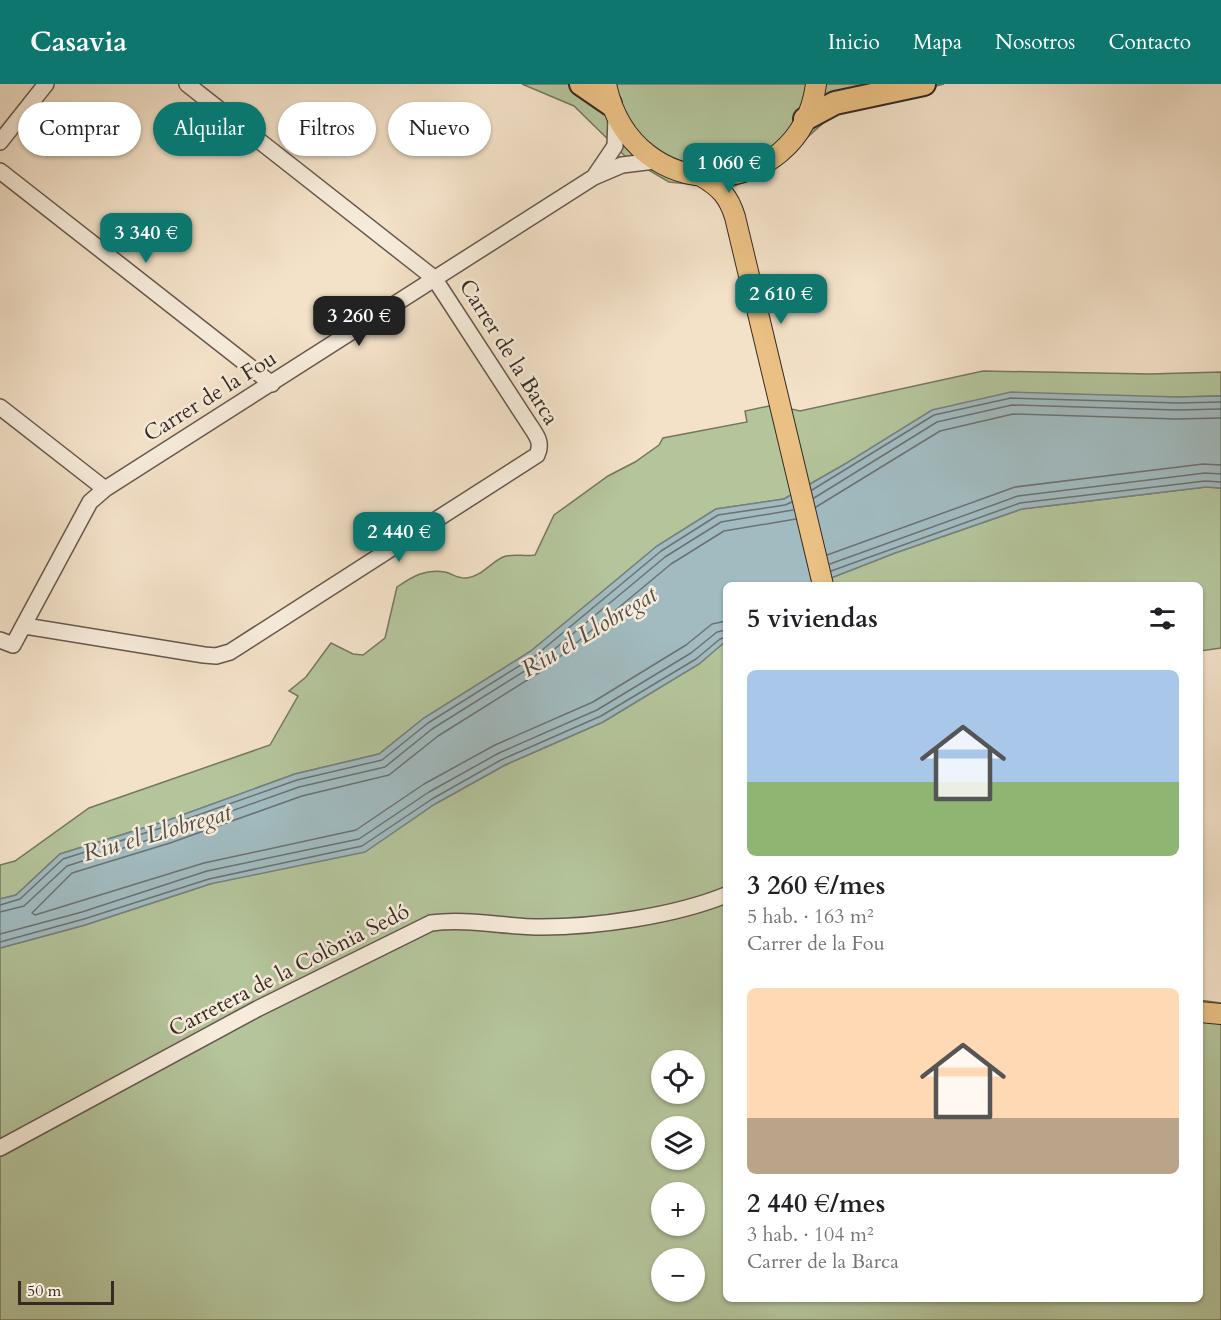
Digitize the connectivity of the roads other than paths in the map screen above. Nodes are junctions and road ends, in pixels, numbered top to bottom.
1 (46, 84) edge
2 (187, 84) edge
3 (581, 84) edge
4 (816, 84) edge
5 (924, 84) edge
6 (611, 102) edge
7 (805, 119) junction
8 (0, 142) edge
9 (655, 161) junction
10 (750, 169) junction
11 (0, 171) edge
12 (701, 176) junction
13 (594, 177) junction
14 (735, 217) junction
15 (434, 278) junction
16 (272, 384) junction
17 (0, 407) edge
18 (105, 489) junction
19 (822, 582) edge
20 (25, 626) junction
21 (0, 639) edge
22 (723, 896) edge
23 (1203, 1012) edge
24 (1221, 1014) edge
25 (0, 1148) edge

1 - 8 street
2 - 15 street, Carrer de la Barca
3 - 6 highway
4 - 7 main road
5 - 7 highway
6 - 9 main road
6 - 13 street, Carrer de la Fou
7 - 10 main road
9 - 12 main road
9 - 13 street, Carrer de la Fou
10 - 12 main road
10 - 14 main road
11 - 16 street
12 - 14 main road
13 - 15 street, Carrer de la Fou
14 - 19 main road
15 - 16 street, Carrer de la Fou
15 - 20 street, Carrer de la Barca
16 - 18 street, Carrer de la Fou
17 - 18 street
18 - 20 street, Carrer de la Fou
20 - 21 street, Carrer de la Fou
22 - 25 street, Carretera de la Colònia Sedó
23 - 24 main road

